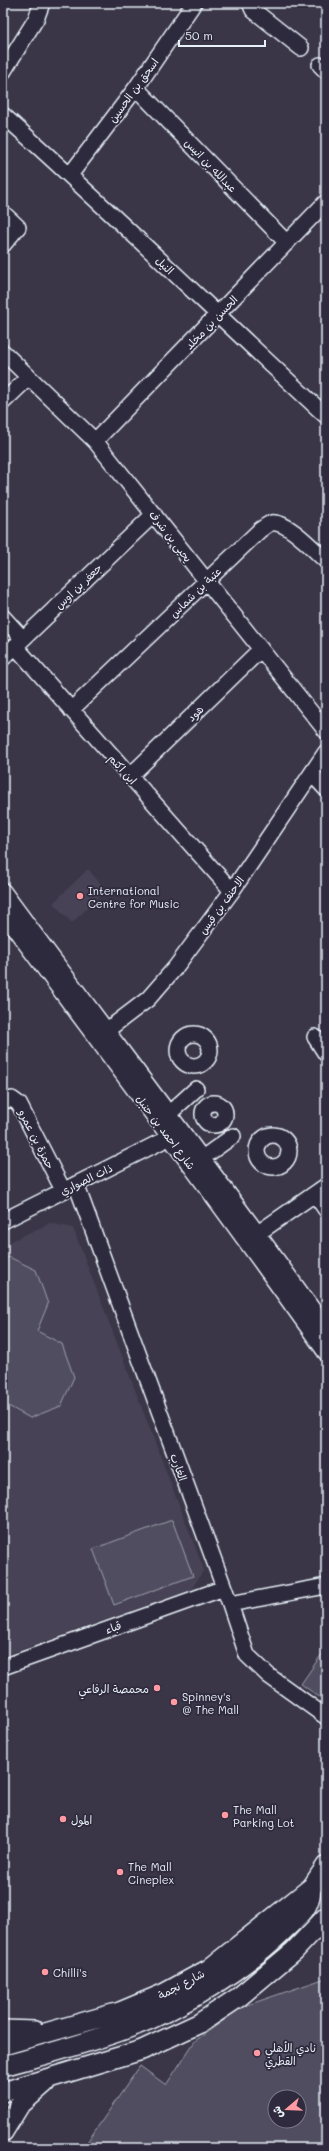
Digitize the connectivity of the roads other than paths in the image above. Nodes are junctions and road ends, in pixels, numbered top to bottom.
1 (42, 3) edge
2 (194, 3) edge
3 (250, 3) edge
4 (301, 48) dead end
5 (3, 72) edge
6 (136, 88) junction
7 (3, 115) edge
8 (70, 175) junction
9 (326, 202) edge
10 (3, 214) edge
11 (287, 243) junction
12 (3, 245) edge
13 (217, 315) junction
14 (3, 352) edge
15 (29, 377) junction
16 (3, 402) edge
17 (326, 416) edge
18 (94, 441) junction
19 (154, 514) junction
20 (326, 561) edge
21 (207, 582) junction
22 (3, 617) edge
23 (19, 642) junction
24 (261, 649) junction
25 (3, 658) edge
26 (71, 710) junction
27 (326, 731) edge
28 (326, 752) edge
29 (312, 774) junction
30 (130, 776) junction
31 (326, 789) edge
32 (3, 891) edge
33 (232, 891) junction
34 (3, 913) edge
35 (100, 1036) junction
36 (315, 1037) dead end
37 (326, 1054) edge
38 (192, 1067) dead end
39 (196, 1089) junction
40 (3, 1101) edge
41 (164, 1118) junction
42 (233, 1136) junction
43 (170, 1137) junction
44 (257, 1148) dead end
45 (197, 1162) junction
46 (69, 1187) junction
47 (320, 1190) edge
48 (326, 1210) edge
49 (3, 1221) edge
50 (252, 1237) junction
51 (326, 1328) edge
52 (326, 1353) edge
53 (326, 1586) edge
54 (224, 1588) junction
55 (230, 1604) junction
56 (3, 1667) edge
57 (326, 1717) edge
58 (326, 1866) edge
59 (312, 1887) junction
60 (326, 1917) edge
61 (3, 2030) edge
62 (58, 2030) junction
63 (3, 2045) edge
64 (3, 2066) edge
65 (52, 2078) junction
66 (3, 2092) edge
67 (3, 2132) edge

1 - 5 street
2 - 6 street, اسحق بن الحسين
3 - 4 street
6 - 8 street, اسحق بن الحسين
6 - 11 street, عبدالله بن انيس
7 - 8 street, النيل
8 - 13 street, النيل
9 - 11 street, الحسن بن مخلد
10 - 12 street
11 - 13 street, الحسن بن مخلد
13 - 17 street, النيل
13 - 18 street, الحسن بن مخلد
14 - 15 street, يحيى بن شرف
15 - 16 street
15 - 18 street, يحيى بن شرف
18 - 19 street, يحيى بن شرف
19 - 21 street, يحيى بن شرف
19 - 23 street, جعفر بن اوس
20 - 21 street, عتبة بن شماس
21 - 24 street, يحيى بن شرف
21 - 26 street, عتبة بن شماس
22 - 23 street, ابن اكثم
23 - 25 street, جعفر بن اوس
23 - 26 street, ابن اكثم
24 - 27 street, يحيى بن شرف
24 - 30 street, هود
26 - 30 street, ابن اكثم
28 - 29 street, الاحنف بن قيس
29 - 31 street
29 - 33 street, الاحنف بن قيس
30 - 33 street, ابن اكثم
32 - 35 street, شارع احمد بن حنبل
33 - 35 street, الاحنف بن قيس
34 - 35 street, شارع احمد بن حنبل
35 - 41 street, شارع احمد بن حنبل
36 - 37 street
38 - 39 street
39 - 41 street
39 - 42 street
40 - 46 street, حمزة بن عمرو
41 - 43 street, شارع احمد بن حنبل
41 - 45 street, شارع احمد بن حنبل
42 - 44 street
42 - 45 street
43 - 45 street, شارع احمد بن حنبل
43 - 46 street, ذات الصواري
45 - 50 street, شارع احمد بن حنبل
46 - 49 street, ذات الصواري
46 - 54 street, الغارب
47 - 48 street
47 - 50 street
50 - 51 street, شارع احمد بن حنبل
50 - 52 street, شارع احمد بن حنبل
53 - 55 street
54 - 55 street, الغارب
54 - 56 street, قباء
55 - 57 street, الغارب
58 - 59 main road, شارع نجمة
59 - 62 main road, شارع نجمة
59 - 64 main road
60 - 65 main road
61 - 62 main road
62 - 63 main road, شارع نجمة
65 - 66 main road
65 - 67 main road

